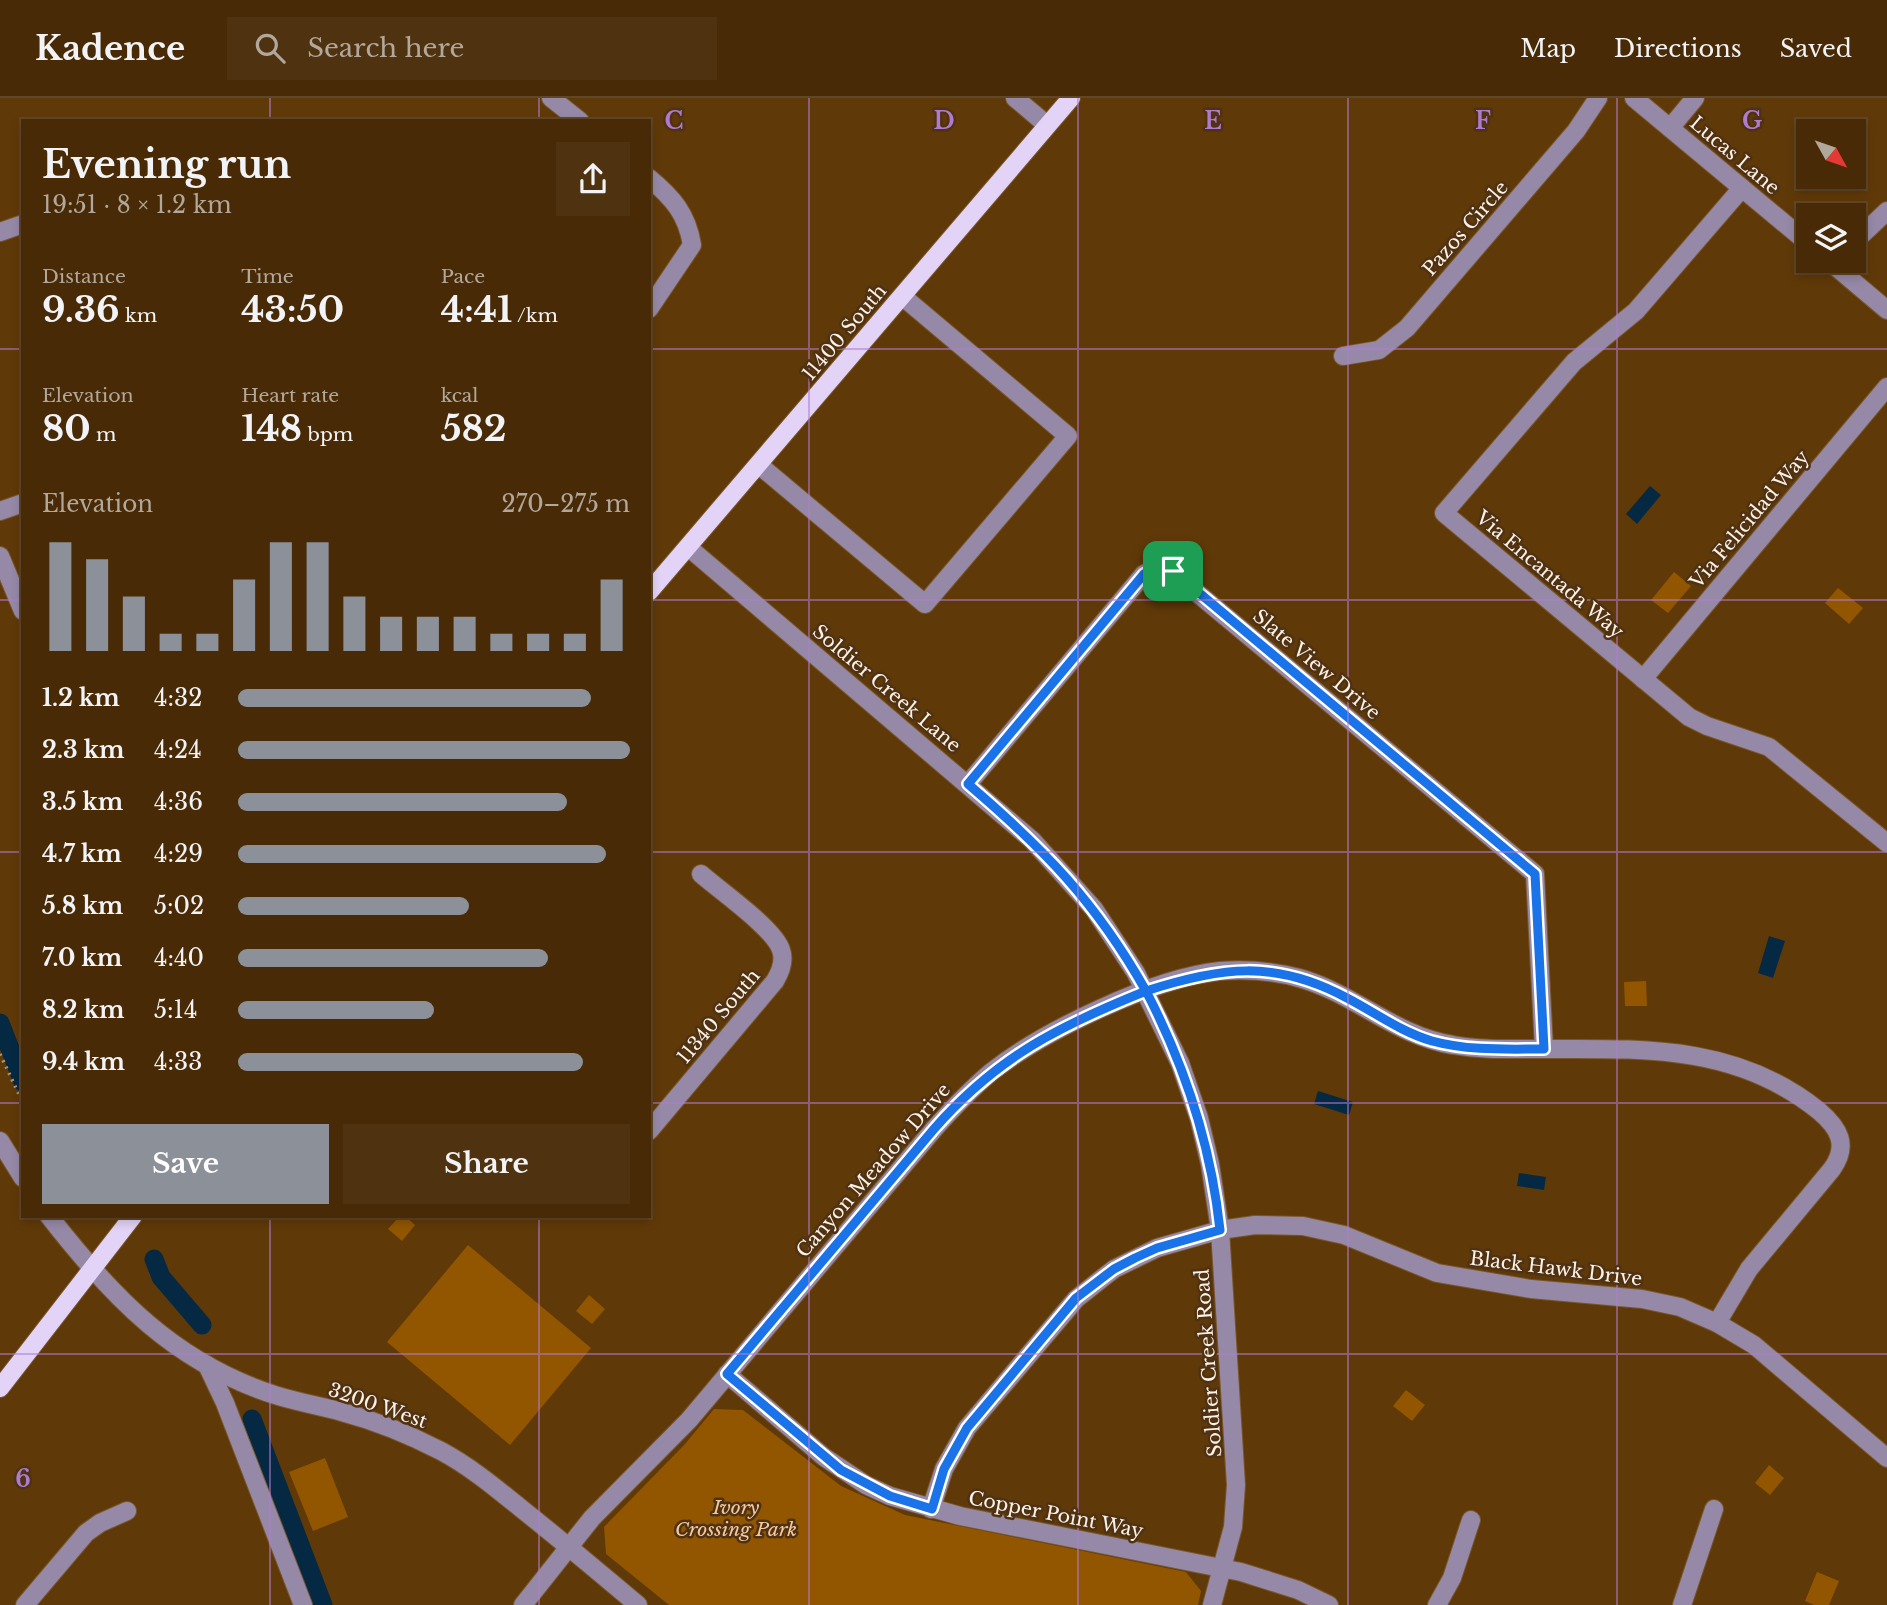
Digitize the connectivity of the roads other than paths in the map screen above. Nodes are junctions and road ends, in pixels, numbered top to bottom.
1 (551, 98) edge
2 (1015, 98) edge
3 (1071, 98) edge
4 (1598, 98) edge
5 (1634, 98) edge
6 (1695, 98) edge
7 (577, 119) edge
8 (1047, 125) junction
9 (1670, 128) junction
10 (651, 180) edge
11 (1742, 188) junction
12 (1887, 211) edge
13 (21, 226) edge
14 (1866, 231) edge
15 (0, 232) edge
16 (1796, 233) edge
17 (1846, 273) edge
18 (902, 296) junction
19 (651, 306) edge
20 (1887, 310) edge
21 (1343, 356) dead end
22 (1887, 387) edge
23 (759, 465) junction
24 (21, 504) edge
25 (0, 510) edge
26 (688, 547) junction
27 (0, 556) edge
28 (651, 590) edge
29 (21, 606) edge
30 (1643, 679) junction
31 (968, 784) junction
32 (1887, 842) edge
33 (701, 874) dead end
34 (1146, 991) junction
35 (1544, 1049) junction
36 (1199, 1118) joint
37 (651, 1129) edge
38 (0, 1141) edge
39 (21, 1175) edge
40 (52, 1218) edge
41 (131, 1218) edge
42 (1220, 1230) junction
43 (92, 1270) junction
44 (1717, 1323) junction
45 (207, 1365) junction
46 (727, 1374) junction
47 (0, 1388) edge
48 (1887, 1458) edge
49 (932, 1509) junction
50 (1714, 1509) dead end
51 (127, 1511) dead end
52 (1471, 1520) dead end
53 (570, 1548) junction
54 (1222, 1569) junction
55 (25, 1605) edge
56 (303, 1605) edge
57 (523, 1605) edge
58 (638, 1605) edge
59 (1212, 1605) edge
60 (1329, 1605) edge
61 (1437, 1605) edge
62 (1682, 1605) edge

1 - 7 street
2 - 8 street
3 - 8 main road, 11400 South
4 - 21 street, Pazos Circle
5 - 9 street, Lucas Lane
6 - 9 street
8 - 18 main road, 11400 South
9 - 11 street, Lucas Lane
10 - 19 street
11 - 16 street, Lucas Lane
11 - 30 street, Via Encantada Way
12 - 14 street
13 - 15 street
17 - 20 street
18 - 23 main road, 11400 South
18 - 23 street
22 - 30 street, Via Felicidad Way
23 - 26 main road, 11400 South
24 - 25 street
26 - 28 main road, 11400 South
26 - 31 street, Soldier Creek Lane
27 - 29 street
30 - 32 street, Via Encantada Way
31 - 34 street, Soldier Creek Lane
31 - 35 street, Slate View Drive
33 - 37 street, 11340 South
34 - 35 street, Canyon Meadow Drive
34 - 36 street, Soldier Creek Lane
34 - 46 street, Canyon Meadow Drive
35 - 44 street, Canyon Meadow Drive
36 - 42 street, Soldier Creek Road
38 - 39 street
40 - 43 street, 3200 West
41 - 43 main road
42 - 44 street, Black Hawk Drive
42 - 49 street, Black Hawk Drive
42 - 54 street, Soldier Creek Road
43 - 45 street, 3200 West
43 - 47 main road
44 - 48 street, Black Hawk Drive
45 - 53 street, 3200 West
45 - 56 street
46 - 49 street, Copper Point Way
46 - 53 street, Canyon Meadow Drive
49 - 54 street, Copper Point Way
50 - 62 street
51 - 55 street
52 - 61 street
53 - 57 street, Canyon Meadow Drive
53 - 58 street, 3200 West
54 - 59 street, Soldier Creek Road
54 - 60 street, Copper Point Way

